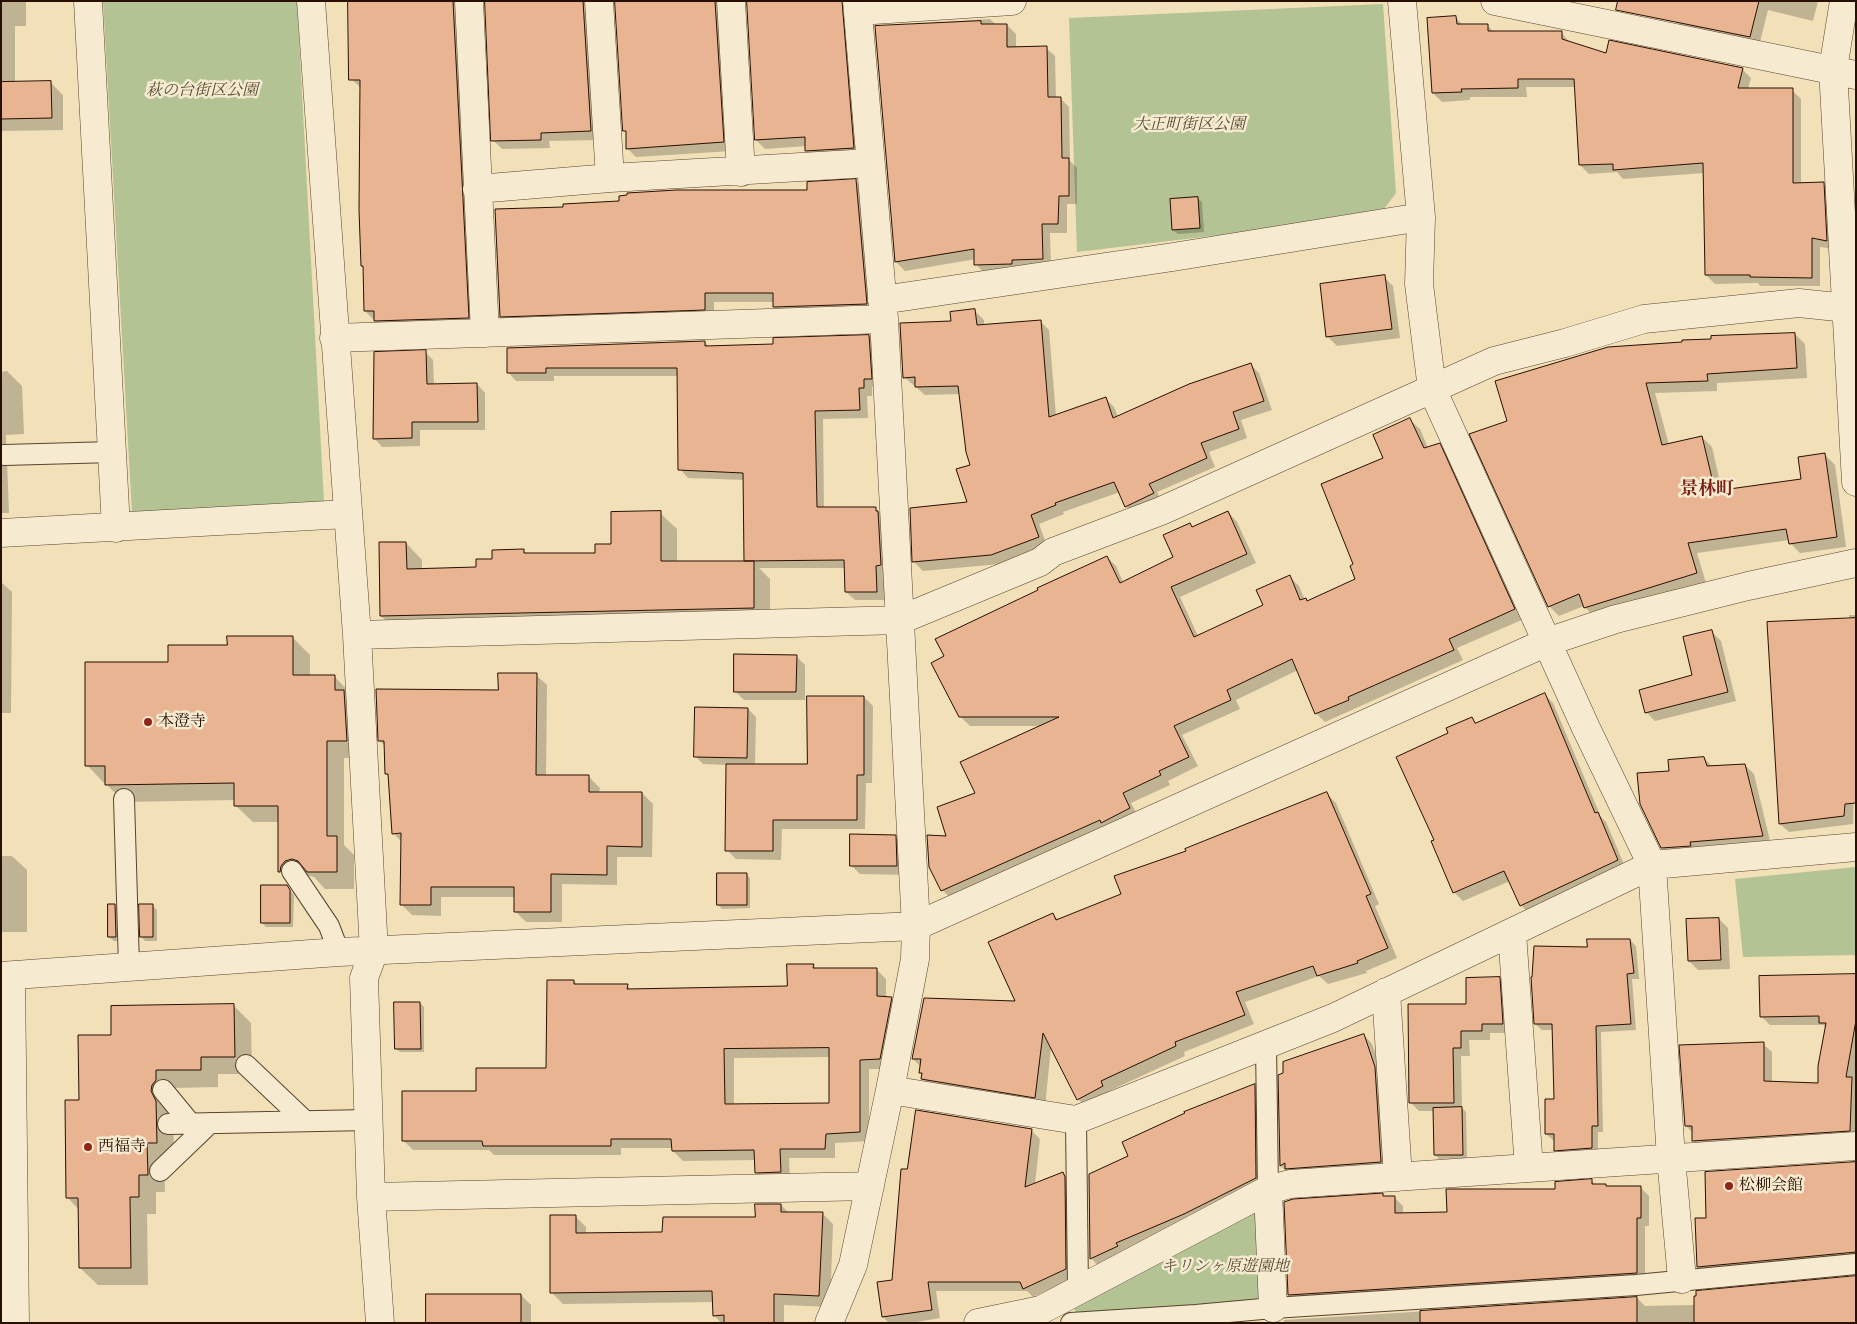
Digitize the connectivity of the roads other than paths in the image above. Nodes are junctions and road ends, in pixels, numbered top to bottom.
1 (88, 1) edge
2 (311, 1) edge
3 (469, 1) edge
4 (599, 1) edge
5 (731, 1) edge
6 (1012, 1) edge
7 (1402, 1) edge
8 (1495, 1) edge
9 (1844, 1) edge
10 (858, 6) edge
11 (1844, 72) edge
12 (870, 163) junction
13 (740, 172) junction
14 (610, 178) junction
15 (477, 189) junction
16 (1421, 217) junction
17 (1850, 309) edge
18 (883, 310) junction
19 (485, 333) junction
20 (334, 338) junction
21 (1432, 389) junction
22 (113, 452) junction
23 (4, 455) dead end
24 (1856, 482) edge
25 (347, 514) junction
26 (116, 528) junction
27 (1, 533) edge
28 (1856, 563) edge
29 (900, 620) junction
30 (357, 636) junction
31 (1547, 642) junction
32 (124, 799) dead end
33 (1856, 847) edge
34 (1652, 865) junction
35 (292, 871) dead end
36 (916, 926) junction
37 (1512, 932) junction
38 (374, 951) junction
39 (339, 952) junction
40 (129, 966) junction
41 (6, 976) edge
42 (1386, 992) junction
43 (1266, 1044) junction
44 (246, 1065) dead end
45 (163, 1090) dead end
46 (890, 1090) junction
47 (368, 1120) junction
48 (1076, 1120) junction
49 (304, 1121) junction
50 (200, 1123) junction
51 (168, 1124) dead end
52 (1856, 1146) edge
53 (7, 1150) edge
54 (1671, 1158) junction
55 (1529, 1168) junction
56 (160, 1171) dead end
57 (1398, 1177) junction
58 (870, 1186) junction
59 (1268, 1190) junction
60 (372, 1197) junction
61 (1856, 1264) edge
62 (1682, 1280) junction
63 (1078, 1290) junction
64 (1273, 1308) junction
65 (1048, 1316) edge
66 (15, 1323) edge
67 (380, 1323) edge
68 (829, 1323) edge
69 (978, 1323) edge
70 (1071, 1323) edge

1 - 22 street
2 - 20 street
3 - 15 street
4 - 14 street
5 - 13 street
6 - 10 street
7 - 16 street
8 - 11 street
9 - 11 street
10 - 12 street
11 - 17 street
12 - 13 street
12 - 18 street
13 - 14 street
14 - 15 street
15 - 19 street
16 - 18 street
16 - 21 street
17 - 21 street
17 - 24 street
18 - 19 street
18 - 29 street
19 - 20 street
20 - 25 street
21 - 29 street
21 - 31 street
22 - 23 lane
22 - 26 street
25 - 26 street
25 - 30 street
26 - 27 street
28 - 31 street
29 - 30 street
29 - 36 street
30 - 38 street
31 - 34 street
31 - 36 street
32 - 40 lane
33 - 34 street
34 - 37 street
34 - 54 street
35 - 39 lane
36 - 38 street
36 - 46 street
37 - 42 street
37 - 55 street
38 - 39 street
38 - 47 street
39 - 40 street
40 - 41 street
41 - 53 street
42 - 43 street
42 - 57 street
43 - 48 street
43 - 59 lane
44 - 49 lane
45 - 50 lane
46 - 48 street
46 - 58 street
47 - 49 lane
47 - 60 street
48 - 63 lane
49 - 50 lane
50 - 51 lane
50 - 56 lane
52 - 54 street
53 - 66 street
54 - 55 street
54 - 62 street
55 - 57 street
57 - 59 street
58 - 60 street
58 - 68 street
59 - 63 street
59 - 64 street
60 - 67 street
61 - 62 lane
62 - 64 lane
63 - 65 street
64 - 70 lane
65 - 69 street

